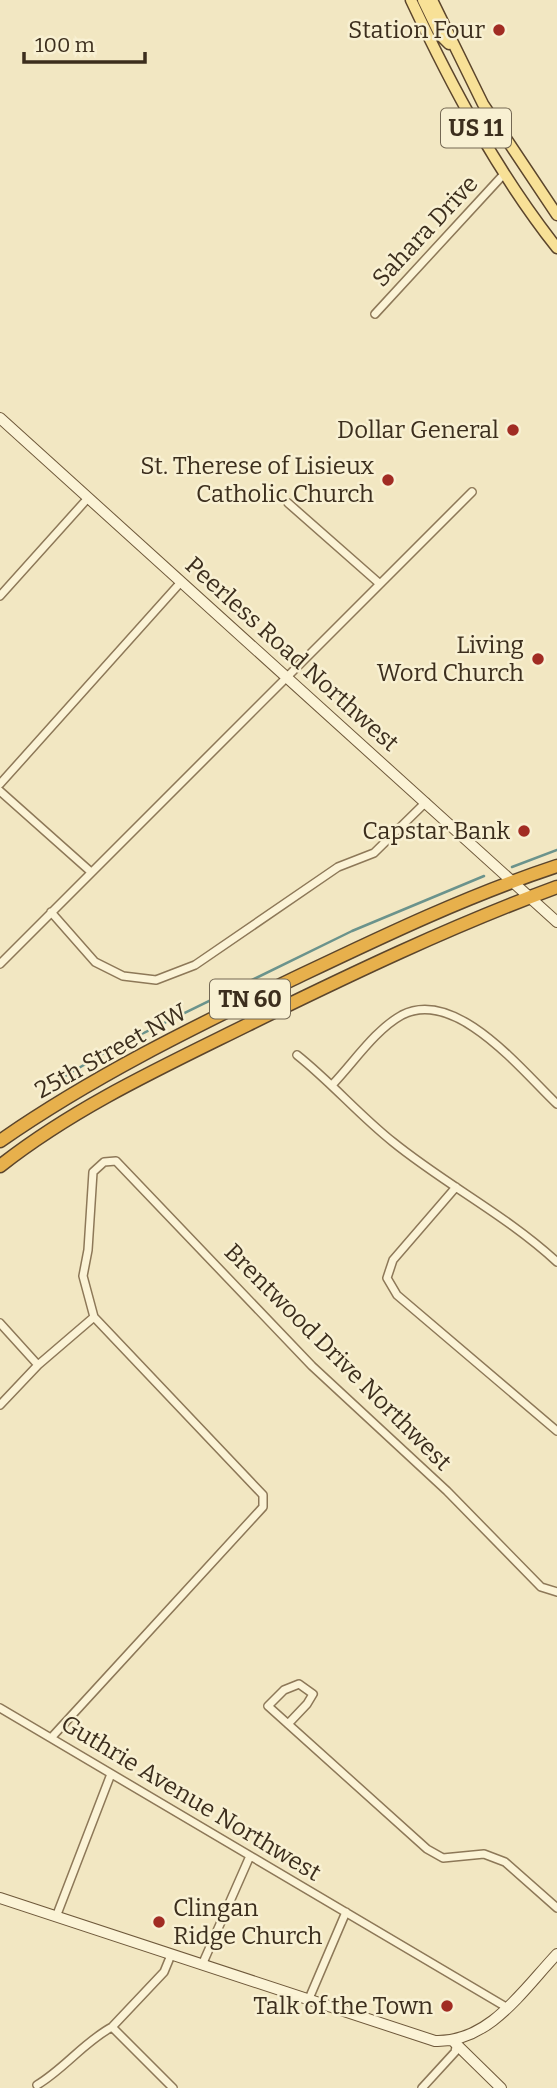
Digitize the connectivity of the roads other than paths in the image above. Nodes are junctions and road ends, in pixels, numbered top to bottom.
1 (411, 0) edge
2 (423, 0) edge
3 (432, 0) edge
4 (456, 51) junction
5 (482, 104) junction
6 (467, 112) junction
7 (494, 159) junction
8 (504, 174) junction
9 (548, 202) junction
10 (557, 215) edge
11 (557, 248) edge
12 (375, 314) dead end
13 (0, 418) edge
14 (472, 492) dead end
15 (88, 498) junction
16 (288, 503) dead end
17 (181, 582) junction
18 (380, 584) junction
19 (0, 596) edge
20 (286, 676) junction
21 (0, 784) edge
22 (0, 791) edge
23 (426, 802) junction
24 (557, 866) edge
25 (91, 872) junction
26 (513, 881) junction
27 (557, 887) edge
28 (531, 897) junction
29 (51, 912) junction
30 (557, 922) edge
31 (0, 964) edge
32 (298, 1055) dead end
33 (333, 1084) junction
34 (557, 1104) edge
35 (0, 1141) edge
36 (0, 1166) edge
37 (456, 1187) junction
38 (557, 1262) edge
39 (94, 1317) junction
40 (0, 1323) edge
41 (38, 1365) junction
42 (0, 1405) edge
43 (557, 1431) edge
44 (557, 1592) edge
45 (0, 1708) edge
46 (288, 1724) junction
47 (51, 1738) junction
48 (111, 1774) junction
49 (250, 1856) junction
50 (0, 1898) edge
51 (557, 1908) edge
52 (346, 1912) junction
53 (57, 1917) junction
54 (557, 1954) edge
55 (171, 1955) junction
56 (202, 1965) junction
57 (308, 2001) junction
58 (506, 2007) junction
59 (112, 2027) junction
60 (455, 2044) junction
61 (37, 2085) dead end
62 (173, 2088) edge
63 (422, 2088) edge
64 (501, 2088) edge

1 - 6 main road, US 11
2 - 4 main road
3 - 4 main road, US 11
4 - 5 main road, US 11
5 - 6 street
5 - 9 main road, US 11
6 - 7 main road, US 11
7 - 8 main road, US 11
7 - 9 main road
8 - 11 main road, US 11
8 - 12 street, Sahara Drive
9 - 10 main road, US 11
13 - 15 street, Peerless Road Northwest
14 - 18 street
15 - 17 street, Peerless Road Northwest
15 - 19 street
16 - 18 street
17 - 20 street, Peerless Road Northwest
17 - 21 street
18 - 20 street
20 - 23 street, Peerless Road Northwest
20 - 25 street
22 - 25 street
23 - 26 street, Peerless Road Northwest
23 - 29 street
24 - 26 highway, TN 60
25 - 29 street
26 - 28 street, Peerless Road Northwest
26 - 35 highway, 25th Street NW / TN 60
27 - 28 highway, TN 60
28 - 30 street, Peerless Road Northwest
28 - 36 highway, 25th Street NW / TN 60
29 - 31 street
32 - 33 street
33 - 34 street
33 - 37 street
37 - 38 street
37 - 43 street
39 - 41 street
39 - 44 street, Brentwood Drive Northwest
39 - 47 street
40 - 41 street
41 - 42 street
45 - 47 street, Guthrie Avenue Northwest
46 - 46 street
46 - 51 street
47 - 48 street, Guthrie Avenue Northwest
48 - 49 street, Guthrie Avenue Northwest
48 - 53 street
49 - 52 street, Guthrie Avenue Northwest
49 - 56 street
50 - 53 street
52 - 57 street
52 - 58 street, Guthrie Avenue Northwest
53 - 55 street
54 - 58 street
55 - 56 street
55 - 59 street
56 - 57 street
57 - 60 street
58 - 60 street
59 - 61 street
59 - 62 street
60 - 63 street
60 - 64 street

